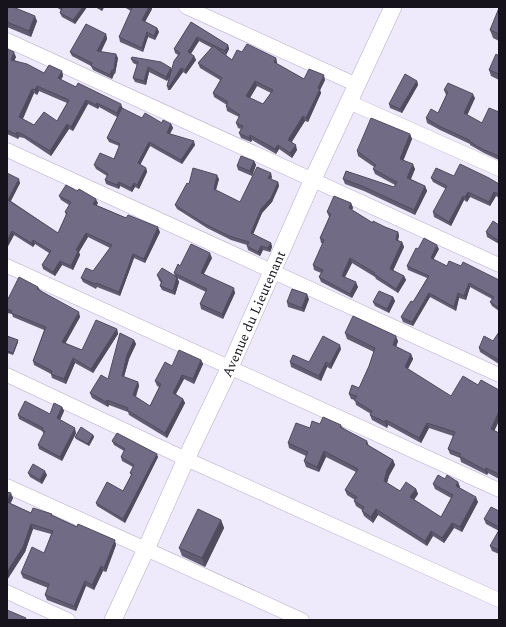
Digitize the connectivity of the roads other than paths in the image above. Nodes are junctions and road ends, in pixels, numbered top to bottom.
1 (186, 7) edge
2 (393, 7) edge
3 (7, 40) edge
4 (357, 85) junction
5 (349, 102) junction
6 (7, 150) edge
7 (499, 169) edge
8 (313, 179) junction
9 (499, 265) edge
10 (7, 266) edge
11 (272, 272) junction
12 (230, 367) junction
13 (7, 375) edge
14 (499, 375) edge
15 (186, 459) junction
16 (7, 486) edge
17 (499, 490) edge
18 (146, 549) junction
19 (7, 592) edge
20 (499, 600) edge
21 (68, 620) edge
22 (113, 620) edge
23 (302, 620) edge

1 - 4 street
2 - 4 main road, Avenue du Lieutenant
3 - 8 street
4 - 5 main road, Avenue du Lieutenant
5 - 7 street
5 - 8 main road, Avenue du Lieutenant
6 - 11 street
8 - 9 street
8 - 11 main road, Avenue du Lieutenant
10 - 12 street
11 - 12 main road, Avenue du Lieutenant
11 - 14 street
12 - 15 main road, Avenue du Lieutenant
12 - 17 street
13 - 15 street
15 - 18 main road, Avenue du Lieutenant
15 - 20 street
16 - 18 street
18 - 22 main road, Avenue du Lieutenant
18 - 23 street
19 - 21 street

